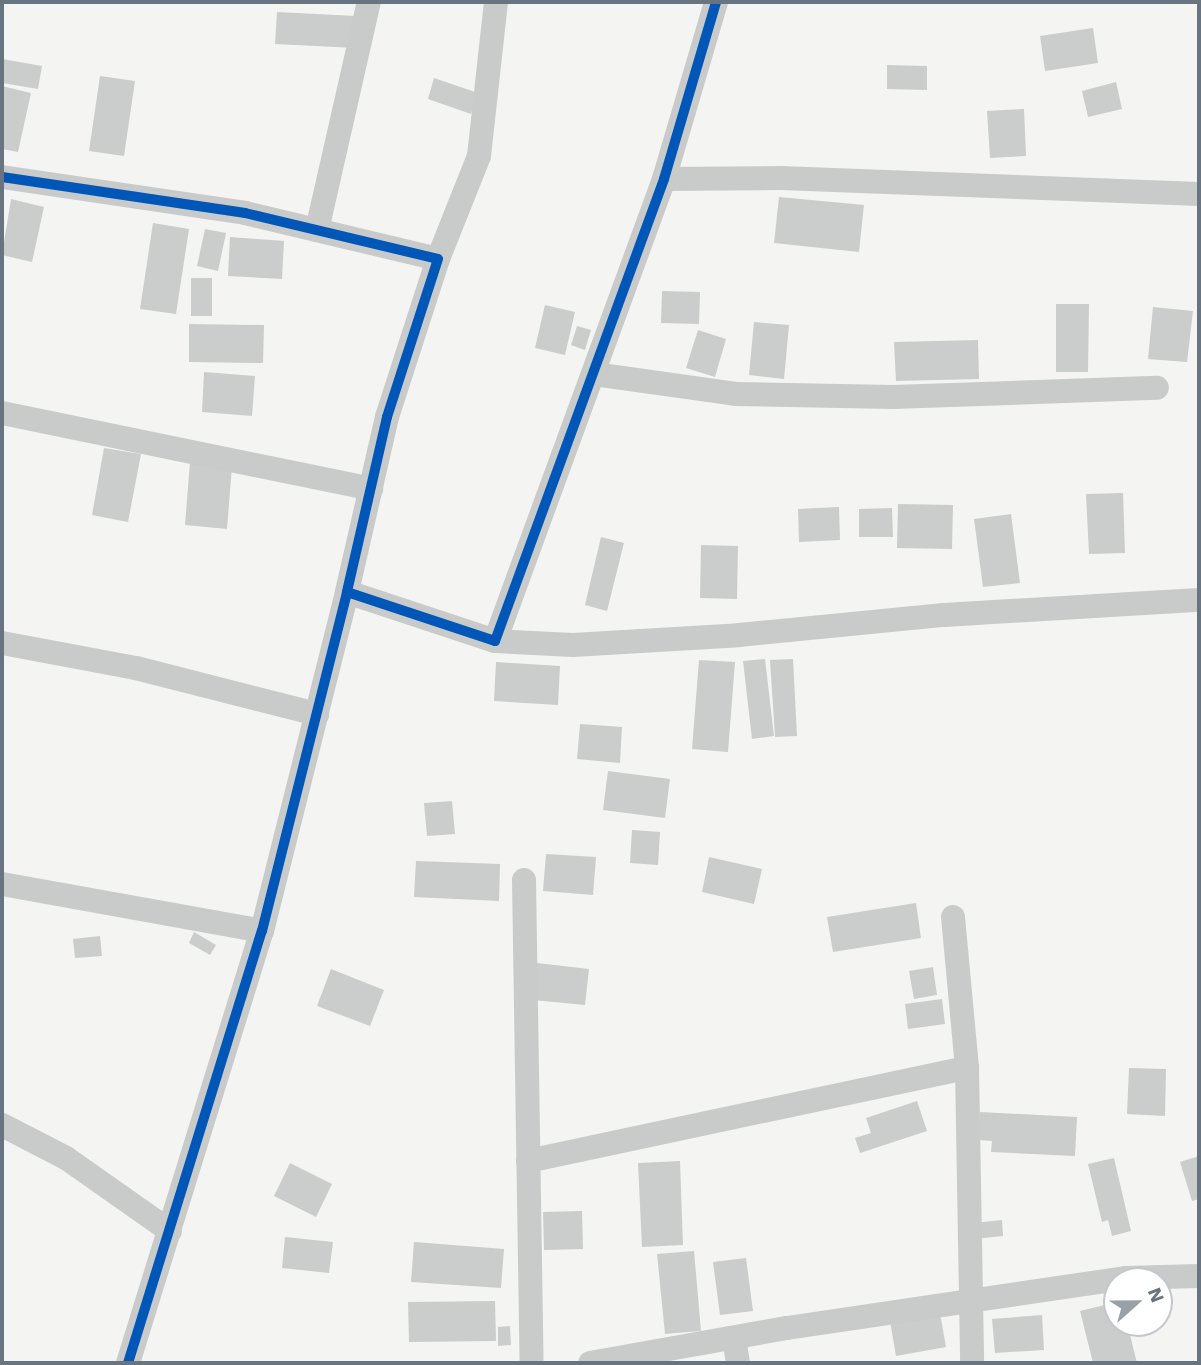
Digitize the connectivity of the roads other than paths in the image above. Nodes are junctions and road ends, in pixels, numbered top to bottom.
1 (366, 2) edge
2 (496, 2) edge
3 (716, 2) edge
4 (2, 177) edge
5 (664, 179) junction
6 (1199, 194) edge
7 (317, 230) junction
8 (438, 259) junction
9 (594, 374) junction
10 (1157, 388) dead end
11 (2, 413) edge
12 (370, 489) junction
13 (347, 592) junction
14 (1199, 600) edge
15 (495, 641) junction
16 (2, 643) edge
17 (317, 714) junction
18 (524, 880) dead end
19 (2, 884) edge
20 (953, 916) dead end
21 (262, 931) junction
22 (967, 1068) junction
23 (2, 1125) edge
24 (528, 1161) junction
25 (170, 1231) junction
26 (1199, 1276) edge
27 (971, 1301) junction
28 (734, 1338) junction
29 (128, 1363) edge
30 (532, 1363) edge
31 (590, 1363) edge
32 (738, 1363) edge
33 (972, 1363) edge

1 - 7 street
2 - 8 street
3 - 5 street
4 - 7 street
5 - 6 street
5 - 9 street
7 - 8 street
8 - 12 street
9 - 10 street
9 - 15 street
11 - 12 street
12 - 13 street
13 - 15 street
13 - 17 street
14 - 15 street
16 - 17 street
17 - 21 street
18 - 24 street
19 - 21 street
20 - 22 street
21 - 25 street
22 - 24 street
22 - 27 street
23 - 25 street
24 - 30 street
25 - 29 street
26 - 27 street
27 - 28 street
27 - 33 street
28 - 31 street
28 - 32 street

